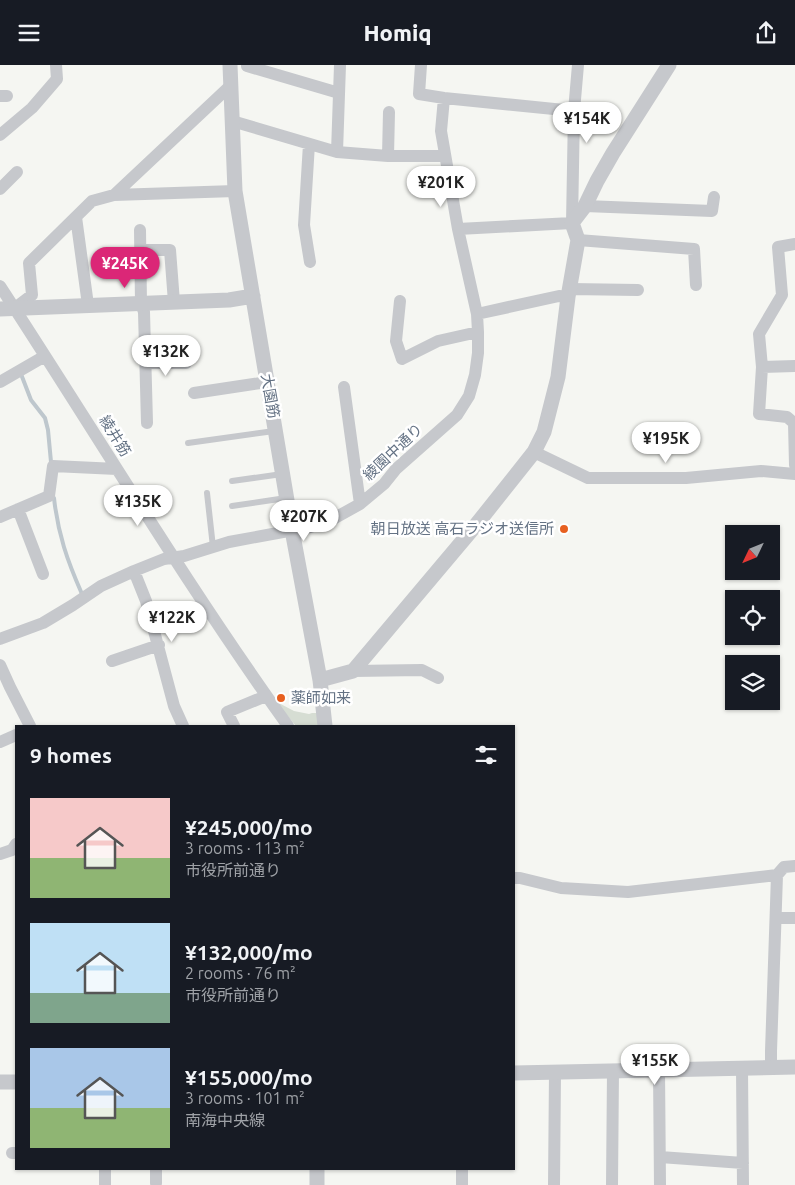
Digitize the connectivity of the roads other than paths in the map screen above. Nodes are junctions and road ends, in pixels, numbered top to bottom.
1 (56, 65) edge
2 (230, 65) edge
3 (340, 65) edge
4 (421, 65) edge
5 (578, 65) edge
6 (669, 65) edge
7 (247, 66) edge
8 (230, 86) junction
9 (339, 93) junction
10 (444, 99) junction
11 (574, 111) junction
12 (389, 112) dead end
13 (232, 121) junction
14 (0, 135) edge
15 (309, 143) junction
16 (337, 151) junction
17 (388, 156) junction
18 (445, 156) junction
19 (17, 172) dead end
20 (0, 189) edge
21 (235, 191) junction
22 (114, 195) junction
23 (714, 197) dead end
24 (585, 206) junction
25 (76, 217) junction
26 (572, 223) junction
27 (458, 229) junction
28 (140, 230) dead end
29 (578, 239) junction
30 (795, 244) edge
31 (140, 250) junction
32 (310, 262) dead end
33 (696, 285) dead end
34 (0, 286) edge
35 (638, 290) dead end
36 (569, 293) junction
37 (253, 296) junction
38 (789, 297) edge
39 (400, 301) dead end
40 (174, 302) junction
41 (141, 303) junction
42 (88, 305) junction
43 (7, 309) edge
44 (477, 314) junction
45 (478, 332) junction
46 (45, 356) junction
47 (146, 363) junction
48 (186, 363) dead end
49 (795, 366) edge
50 (762, 367) junction
51 (267, 381) junction
52 (0, 382) edge
53 (344, 387) dead end
54 (194, 393) dead end
55 (147, 423) dead end
56 (276, 431) junction
57 (188, 443) dead end
58 (534, 452) junction
59 (795, 465) edge
60 (117, 469) junction
61 (283, 473) junction
62 (795, 474) edge
63 (232, 481) dead end
64 (207, 493) dead end
65 (287, 498) junction
66 (360, 504) junction
67 (232, 507) dead end
68 (18, 509) junction
69 (0, 517) edge
70 (292, 530) junction
71 (213, 547) junction
72 (174, 557) junction
73 (134, 571) junction
74 (43, 574) dead end
75 (0, 639) edge
76 (158, 645) junction
77 (112, 661) dead end
78 (0, 665) edge
79 (353, 671) junction
80 (438, 678) dead end
81 (320, 680) junction
82 (266, 696) junction
83 (29, 725) edge
84 (183, 725) edge
85 (234, 725) edge
86 (287, 725) edge
87 (325, 725) edge
88 (15, 735) edge
89 (0, 742) edge
90 (15, 846) edge
91 (0, 854) edge
92 (795, 866) edge
93 (778, 875) junction
94 (515, 878) edge
95 (776, 918) junction
96 (795, 918) edge
97 (795, 1067) edge
98 (771, 1068) junction
99 (742, 1069) junction
100 (613, 1071) junction
101 (659, 1071) junction
102 (515, 1073) edge
103 (555, 1073) junction
104 (0, 1082) edge
105 (15, 1082) edge
106 (660, 1157) junction
107 (743, 1163) junction
108 (105, 1170) edge
109 (156, 1170) edge
110 (317, 1170) edge
111 (462, 1170) edge
112 (156, 1183) dead end
113 (105, 1185) edge
114 (317, 1185) edge
115 (462, 1185) edge
116 (554, 1185) edge
117 (612, 1185) edge
118 (660, 1185) edge
119 (743, 1185) edge

1 - 14 street
2 - 8 street, 大園筋
3 - 9 street
4 - 10 street
5 - 11 street
6 - 24 street
7 - 9 street
8 - 13 street, 大園筋
8 - 22 street
9 - 16 street
10 - 11 street
10 - 18 street, 綾園中通り
11 - 26 street
12 - 17 street
13 - 15 street
13 - 21 street, 大園筋
15 - 16 street
15 - 32 street
16 - 17 street
17 - 18 street
18 - 27 street, 綾園中通り
19 - 20 street
21 - 22 street
21 - 37 street, 大園筋
22 - 25 street
23 - 24 street
24 - 26 street
25 - 42 street
25 - 43 street
26 - 27 street
26 - 29 street
27 - 44 street, 綾園中通り
28 - 31 street
29 - 33 street
29 - 36 street
30 - 38 street
31 - 40 street
31 - 41 street
34 - 43 street, 綾井筋
35 - 36 street
36 - 44 street
36 - 58 street
37 - 40 street
37 - 51 street, 大園筋
38 - 50 street
39 - 45 street
40 - 41 street
41 - 42 street
41 - 47 street
42 - 43 street
43 - 46 street, 綾井筋
44 - 45 street, 綾園中通り
45 - 66 street, 綾園中通り
46 - 52 street
46 - 60 street, 綾井筋
47 - 48 street
47 - 55 street
49 - 50 street
50 - 59 street
51 - 54 street
51 - 56 street, 大園筋
53 - 66 street
56 - 57 lane
56 - 61 street, 大園筋
58 - 62 street
58 - 79 street
60 - 68 street
60 - 72 street, 綾井筋
61 - 63 lane
61 - 65 street, 大園筋
64 - 71 lane
65 - 67 lane
65 - 70 street, 大園筋
66 - 70 street, 綾園中通り
68 - 69 street
68 - 74 street
70 - 71 street, 綾園中通り
70 - 81 street, 大園筋
71 - 72 street, 綾園中通り
72 - 73 street, 綾園中通り
72 - 82 street, 綾井筋
73 - 75 street, 綾園中通り
73 - 76 street
76 - 77 street
76 - 84 street
78 - 83 street
79 - 80 street
79 - 81 street
81 - 87 street, 大園筋
82 - 85 street
82 - 86 street, 綾井筋
88 - 89 street
90 - 91 street
92 - 93 street
93 - 94 street
93 - 95 street
95 - 96 street
95 - 98 street
97 - 98 street
98 - 99 street
99 - 101 street
99 - 107 street
100 - 101 street
100 - 103 street
100 - 117 street
101 - 106 street
102 - 103 street
103 - 116 street
104 - 105 street
106 - 107 street
106 - 118 street
107 - 119 street
108 - 113 street
109 - 112 street
110 - 114 street
111 - 115 street

